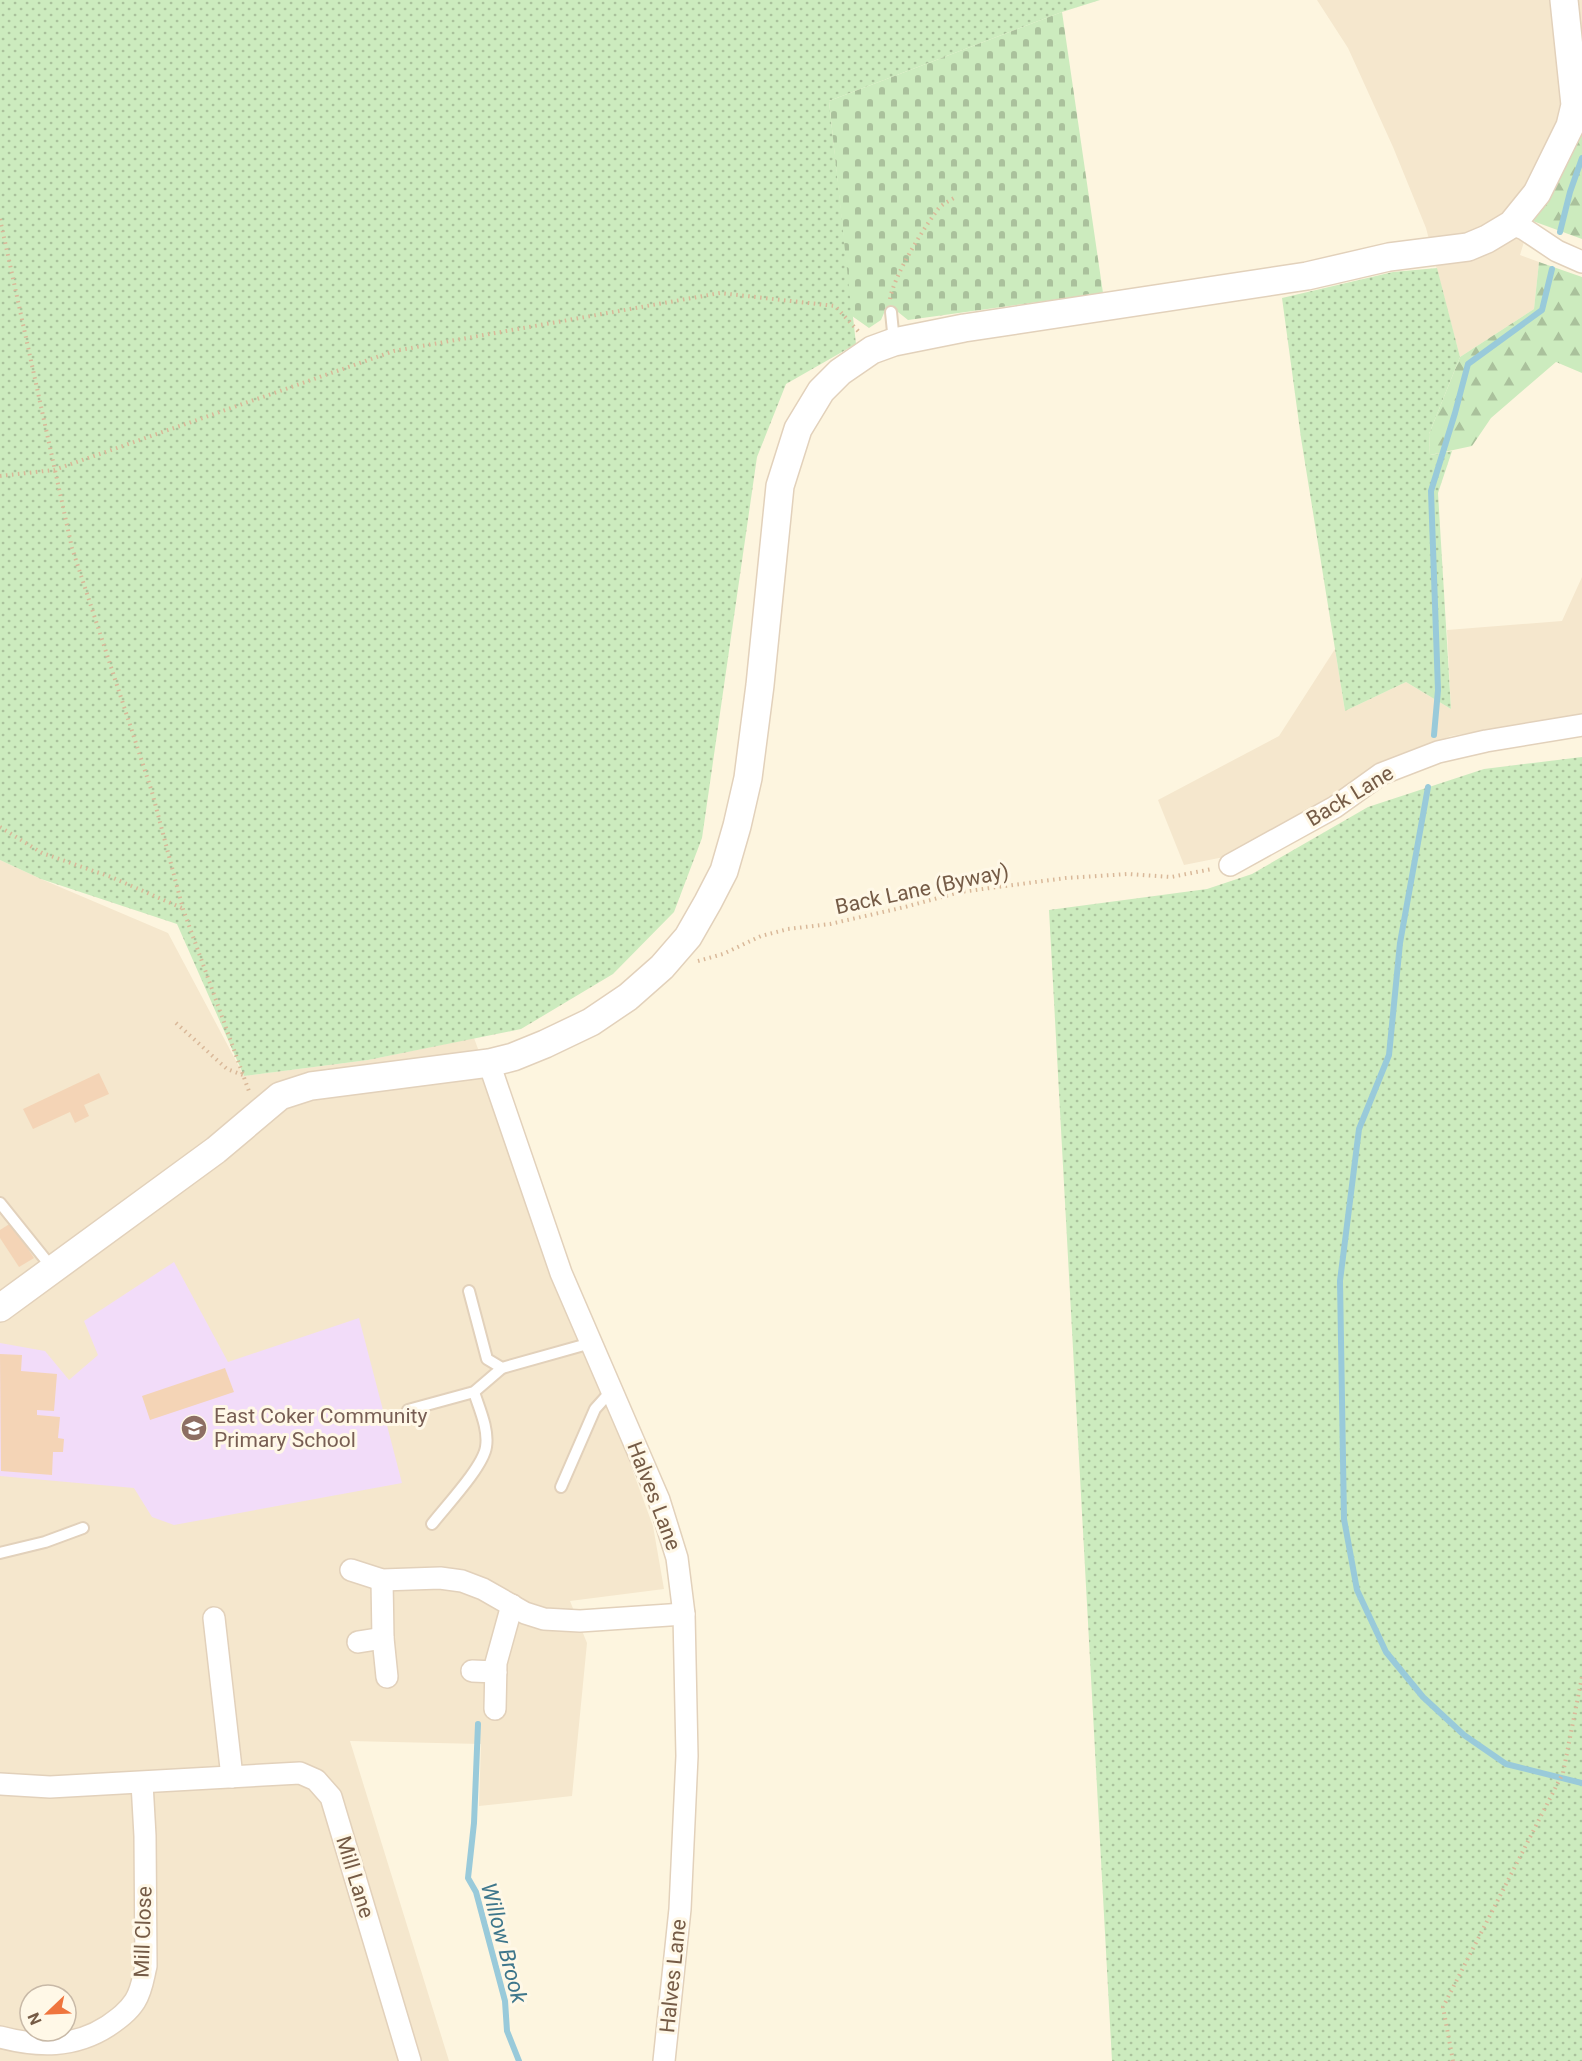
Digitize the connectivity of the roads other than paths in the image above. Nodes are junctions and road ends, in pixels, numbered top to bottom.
1 (1564, 0) edge
2 (1576, 48) edge
3 (1512, 224) junction
4 (1582, 262) edge
5 (891, 312) road end
6 (883, 346) junction
7 (1582, 725) edge
8 (1230, 865) road end
9 (489, 1063) junction
10 (0, 1203) edge
11 (53, 1270) junction
12 (469, 1291) dead end
13 (0, 1308) edge
14 (591, 1343) junction
15 (502, 1368) junction
16 (612, 1390) junction
17 (474, 1392) junction
18 (408, 1410) dead end
19 (561, 1487) dead end
20 (432, 1524) dead end
21 (82, 1528) dead end
22 (0, 1553) edge
23 (351, 1570) dead end
24 (382, 1580) junction
25 (512, 1605) junction
26 (684, 1614) junction
27 (215, 1617) dead end
28 (383, 1638) junction
29 (358, 1642) dead end
30 (472, 1671) dead end
31 (496, 1672) junction
32 (387, 1677) dead end
33 (495, 1709) dead end
34 (232, 1777) junction
35 (142, 1783) junction
36 (0, 1784) edge
37 (0, 2037) edge
38 (410, 2061) edge
39 (664, 2061) edge

1 - 2 street
2 - 3 street
3 - 4 street
3 - 6 street
5 - 6 lane
6 - 9 street
7 - 8 street, Back Lane
9 - 11 street
9 - 14 street, Halves Lane
10 - 11 lane
11 - 13 street
12 - 15 lane
14 - 15 lane
14 - 16 street, Halves Lane
15 - 17 lane
16 - 19 lane
16 - 26 street, Halves Lane
17 - 18 lane
17 - 20 lane
21 - 22 lane
23 - 24 street
24 - 25 street
24 - 28 street
25 - 26 street
25 - 31 street
26 - 39 street, Halves Lane
27 - 34 street
28 - 29 street
28 - 32 street
30 - 31 street
31 - 33 street
34 - 35 street, Mill Lane
34 - 38 street, Mill Lane
35 - 36 street, Mill Lane
35 - 37 street, Mill Close

